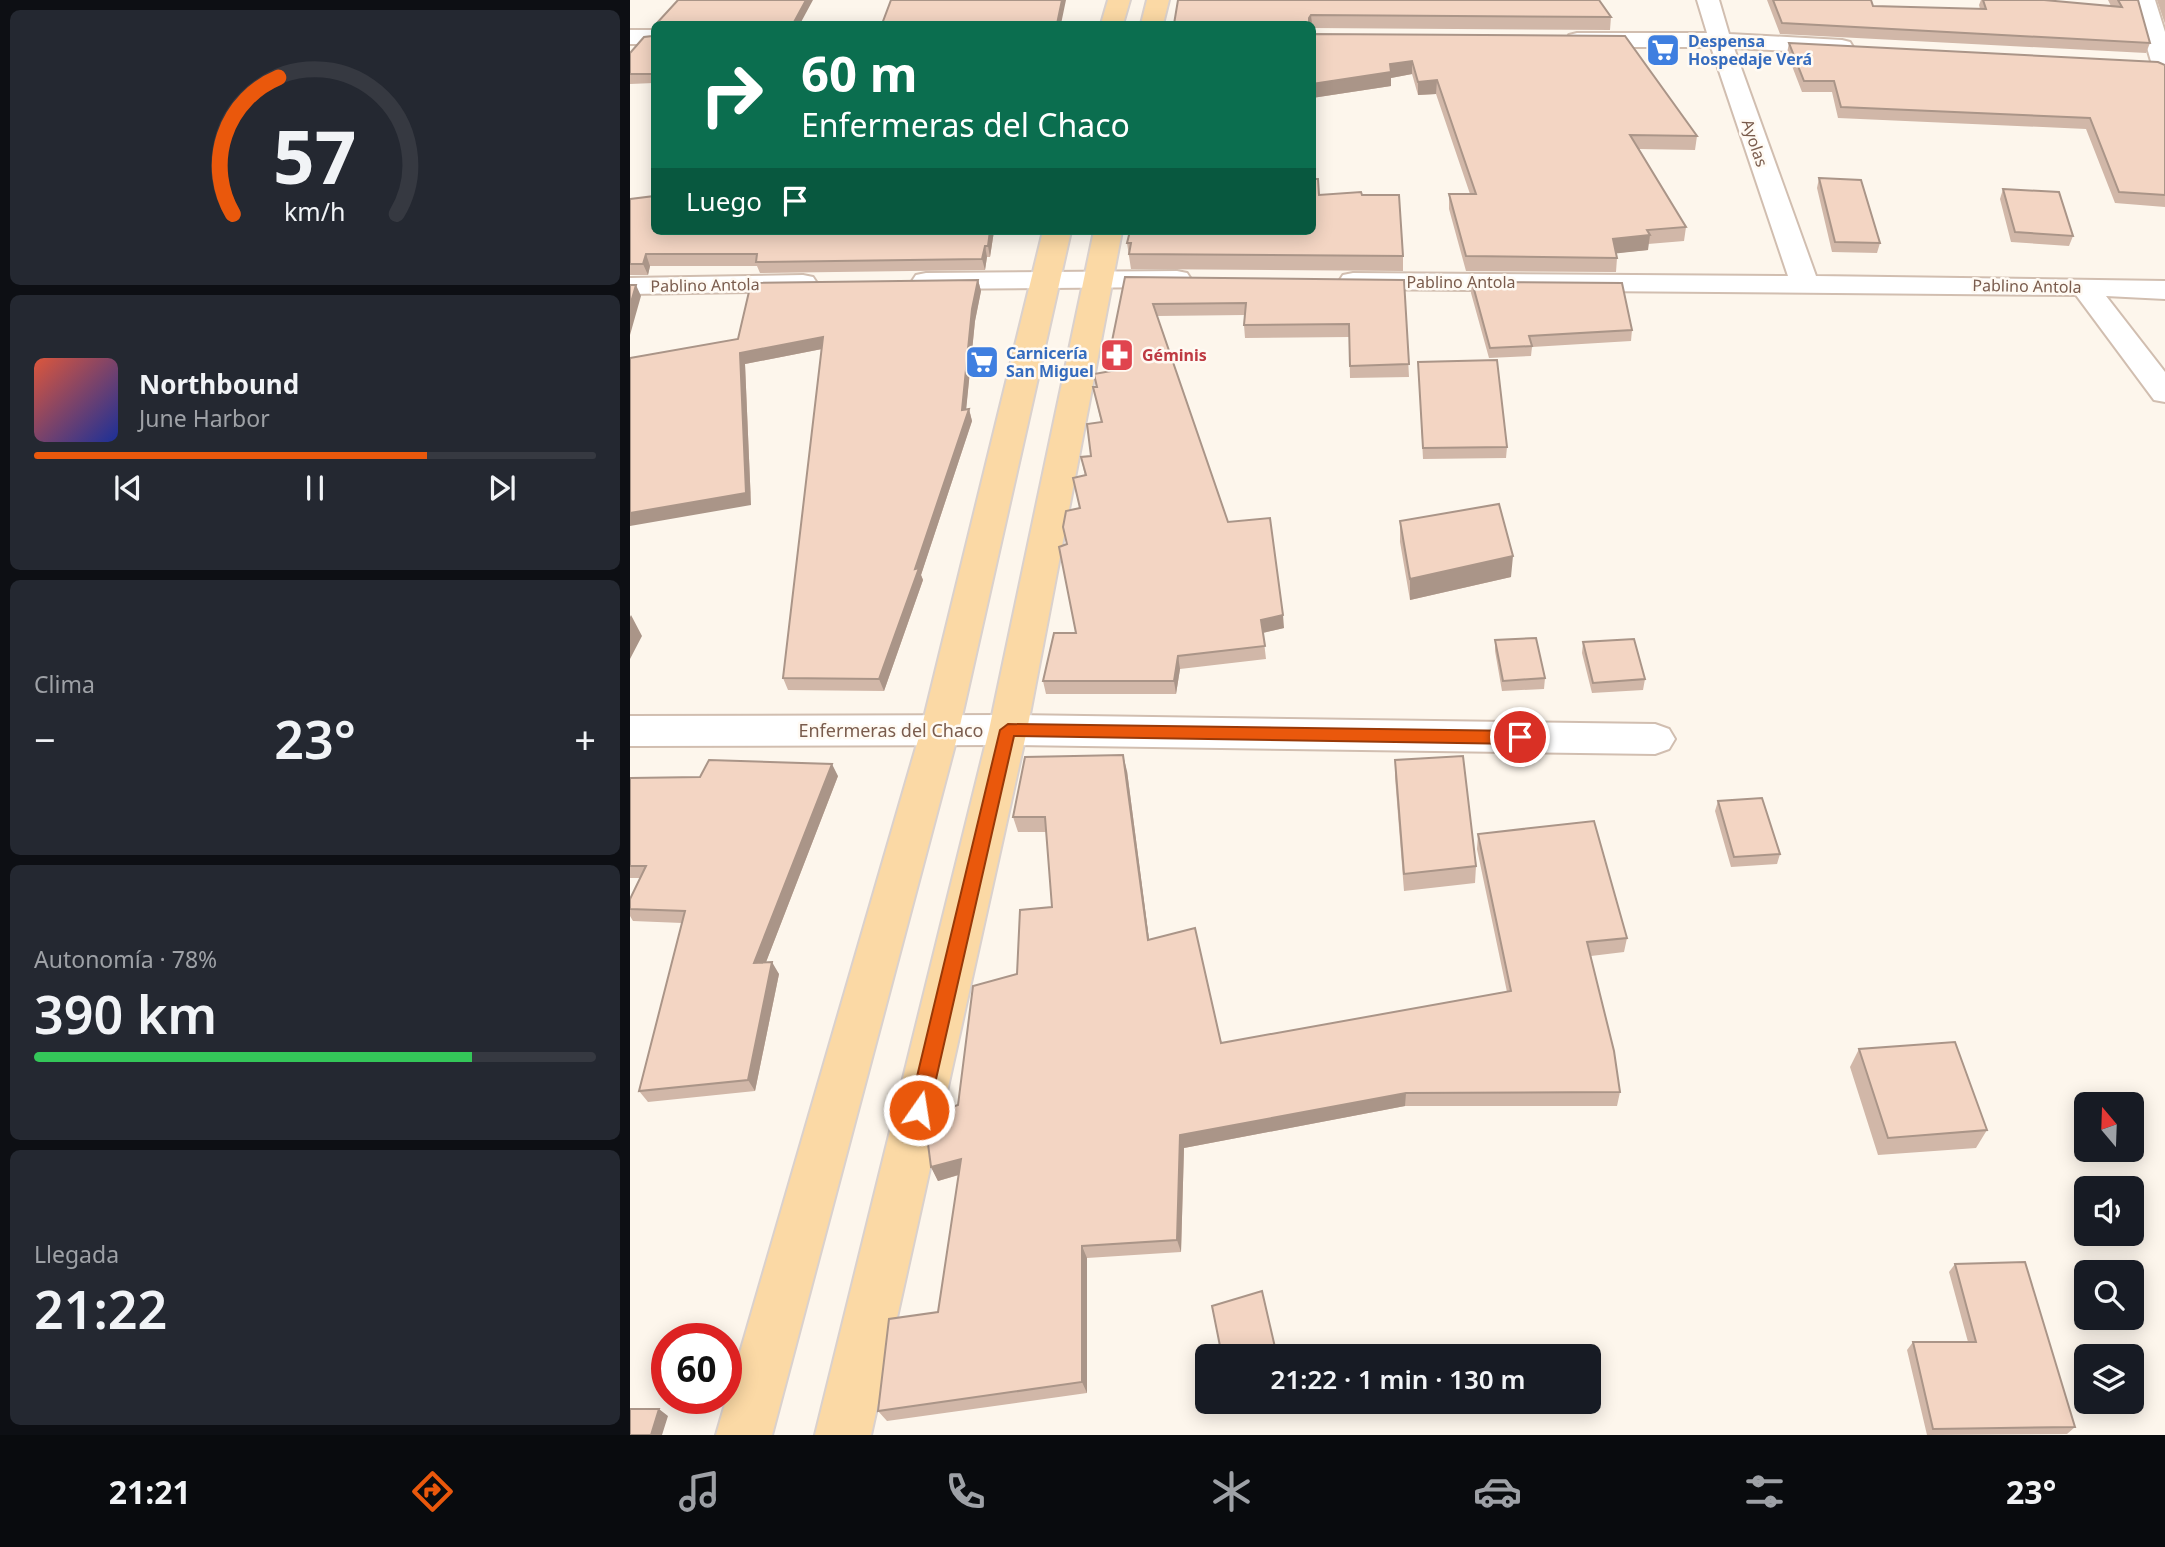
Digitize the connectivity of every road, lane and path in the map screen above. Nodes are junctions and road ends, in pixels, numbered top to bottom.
1 (1119, 0) edge
2 (1158, 0) edge
3 (1709, 0) edge
4 (2144, 0) edge
5 (1113, 21) edge
6 (1153, 21) edge
7 (630, 37) edge
8 (651, 37) edge
9 (1557, 39) edge
10 (1720, 40) junction
11 (1858, 48) edge
12 (2135, 63) edge
13 (2164, 66) edge
14 (1056, 235) edge
15 (1107, 235) edge
16 (1044, 279) junction
17 (1098, 279) junction
18 (1209, 279) edge
19 (906, 281) edge
20 (1333, 281) edge
21 (823, 283) edge
22 (1805, 285) junction
23 (630, 286) edge
24 (2084, 287) junction
25 (2165, 290) edge
26 (2165, 393) edge
27 (940, 730) junction
28 (1008, 730) junction
29 (630, 731) edge
30 (1655, 739) dead end
31 (744, 1435) edge
32 (843, 1435) edge

1 - 5 main road
2 - 6 main road
3 - 10 street, Ayolas
4 - 13 street
7 - 8 street
9 - 10 street
10 - 11 street
10 - 22 street, Ayolas
12 - 13 street
14 - 16 main road
15 - 17 main road
16 - 17 street
16 - 19 street
16 - 27 main road
17 - 18 street
17 - 28 main road
20 - 22 street, Pablino Antola
21 - 23 street, Pablino Antola
22 - 24 street, Pablino Antola
24 - 25 street, Pablino Antola
24 - 26 street
27 - 28 street, Enfermeras del Chaco
27 - 29 street, Enfermeras del Chaco
27 - 31 main road
28 - 30 street, Enfermeras del Chaco
28 - 32 main road

